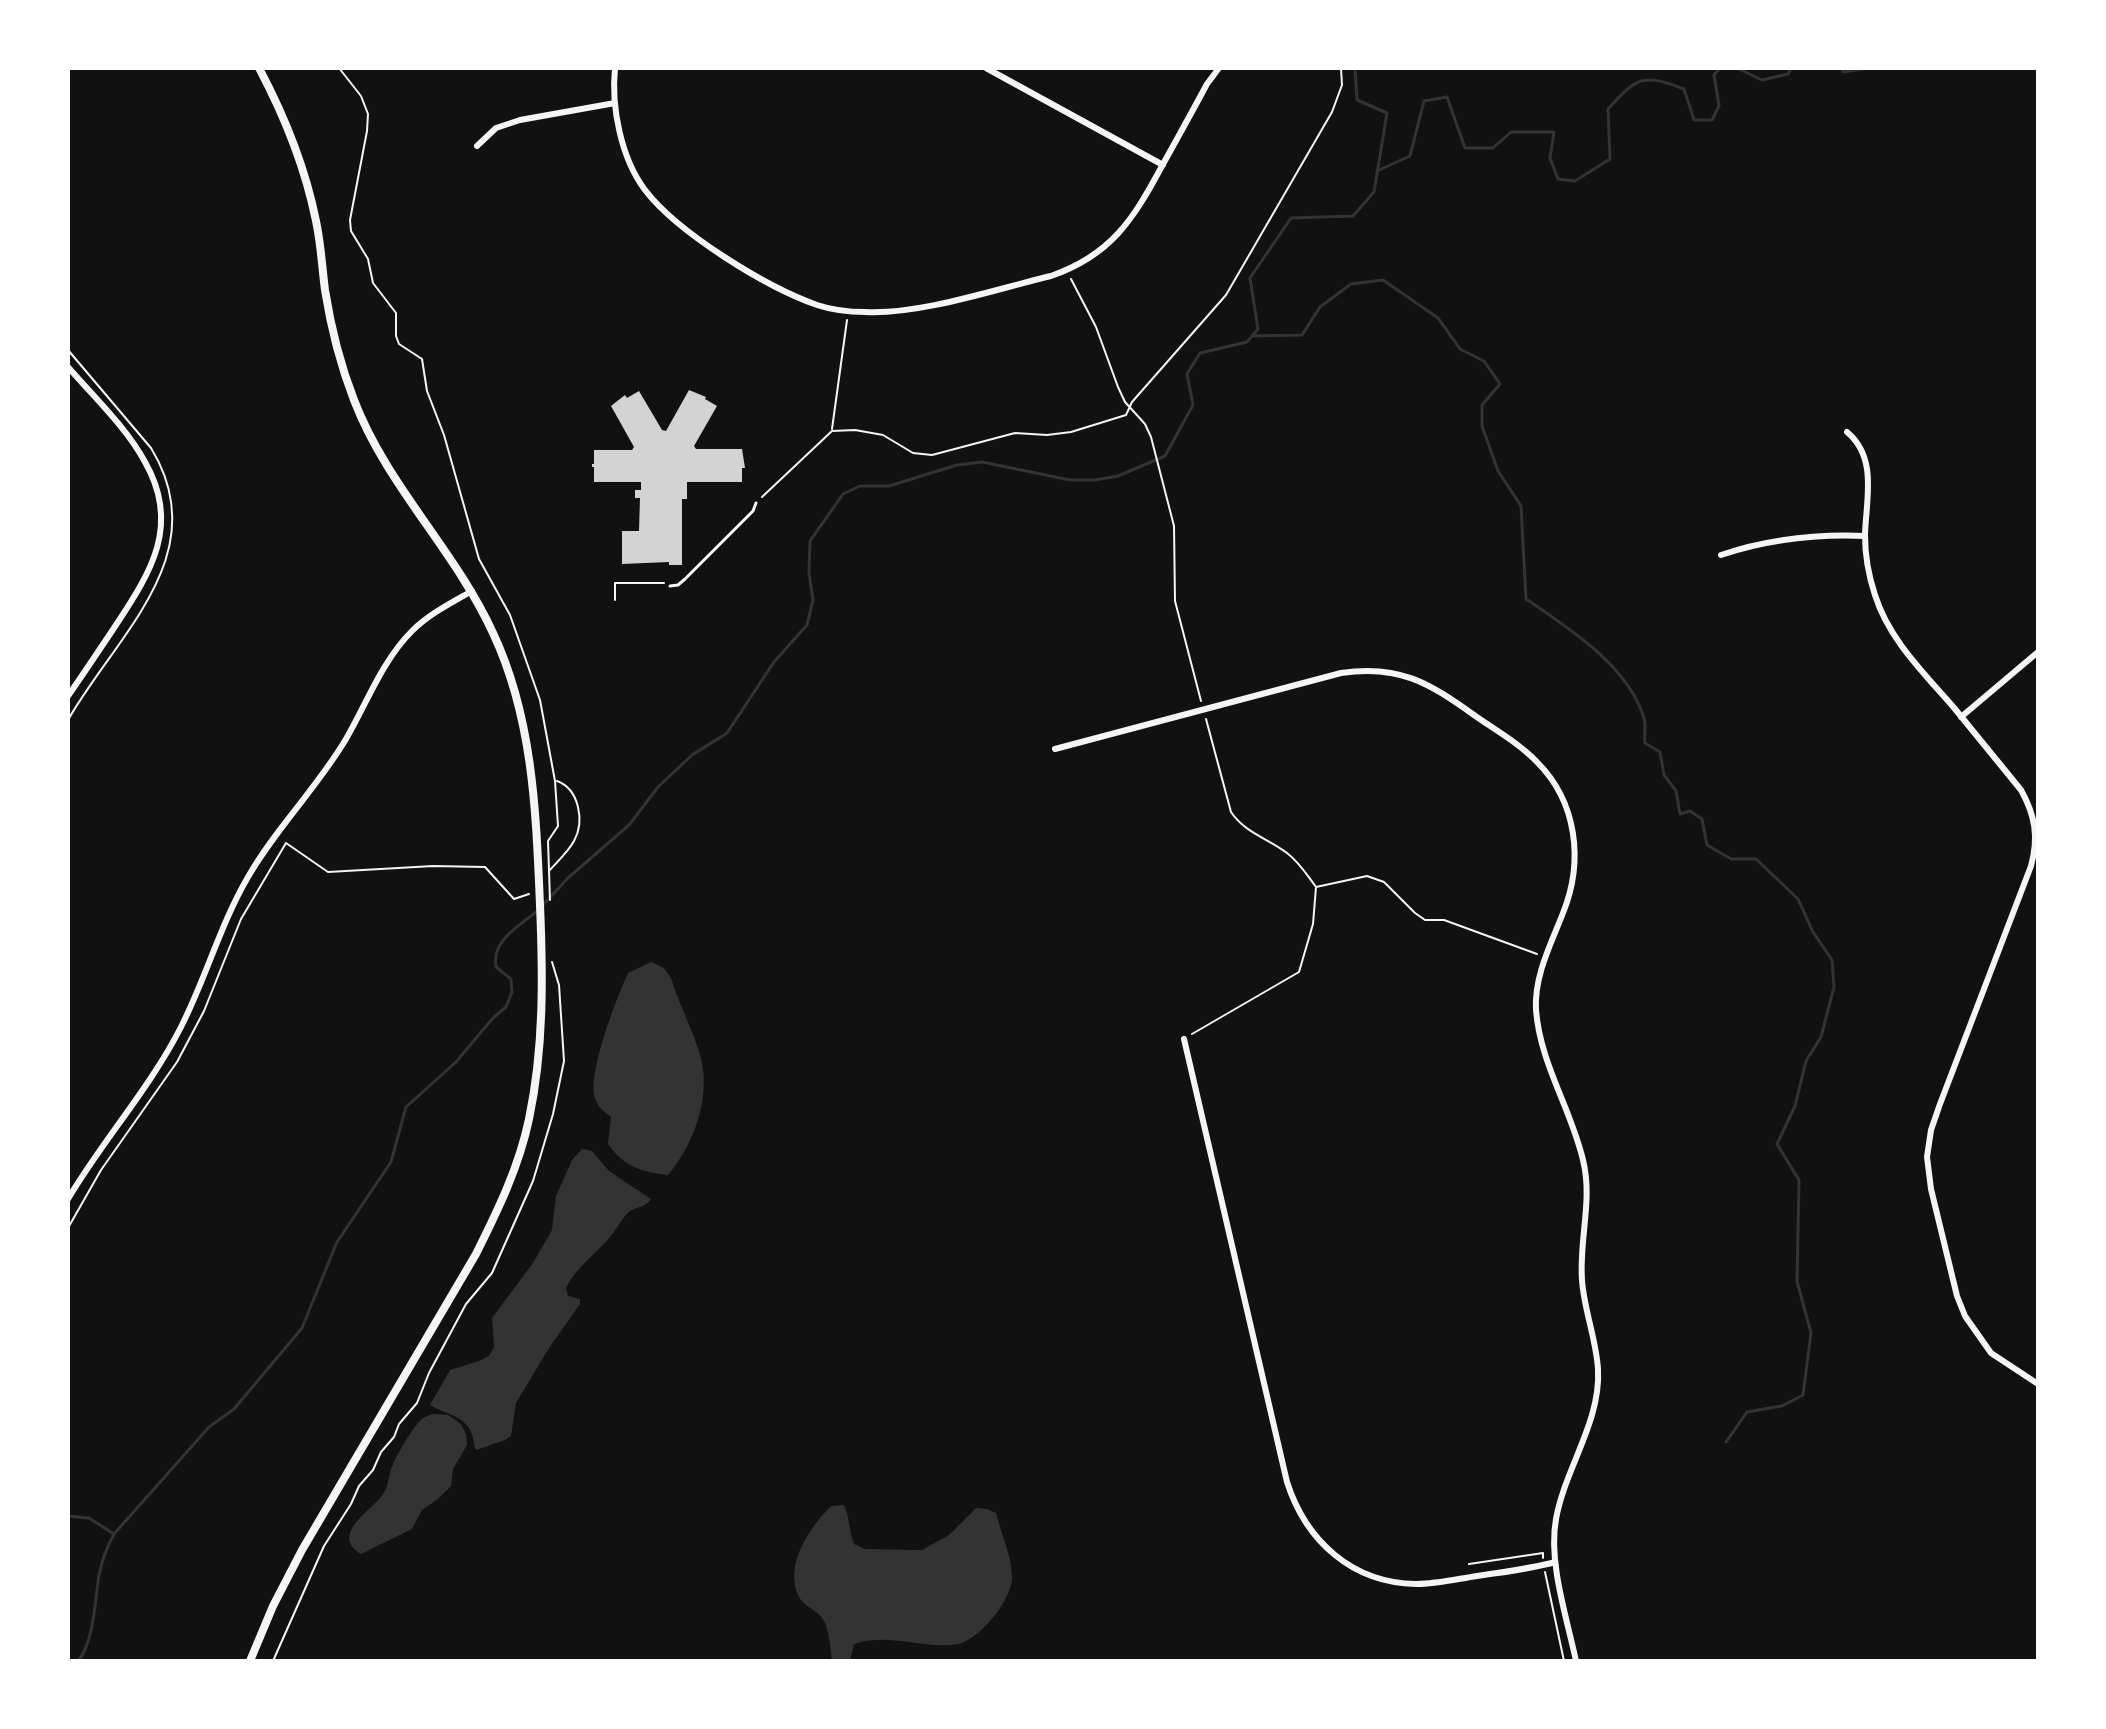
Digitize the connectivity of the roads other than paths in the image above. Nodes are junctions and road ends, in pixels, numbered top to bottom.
1 (259, 68) edge
2 (615, 68) edge
3 (986, 68) edge
4 (1219, 68) edge
5 (615, 103) junction
6 (477, 146) dead end
7 (1163, 165) junction
8 (68, 367) edge
9 (1847, 432) dead end
10 (756, 503) road end
11 (1865, 536) junction
12 (1721, 555) dead end
13 (670, 584) road end
14 (472, 591) junction
15 (2038, 652) edge
16 (68, 696) edge
17 (1961, 717) junction
18 (1055, 749) dead end
19 (1184, 1039) road end
20 (68, 1199) edge
21 (2038, 1384) edge
22 (1555, 1562) junction
23 (250, 1661) edge
24 (1576, 1661) edge

1 - 14 main road
2 - 5 street
3 - 7 street
4 - 7 street
5 - 6 street
5 - 7 street
8 - 16 street
9 - 11 street
10 - 13 lane
11 - 12 street
11 - 17 street
14 - 20 street
14 - 23 main road
15 - 17 street
17 - 21 street
18 - 22 street
19 - 22 street
22 - 24 street

